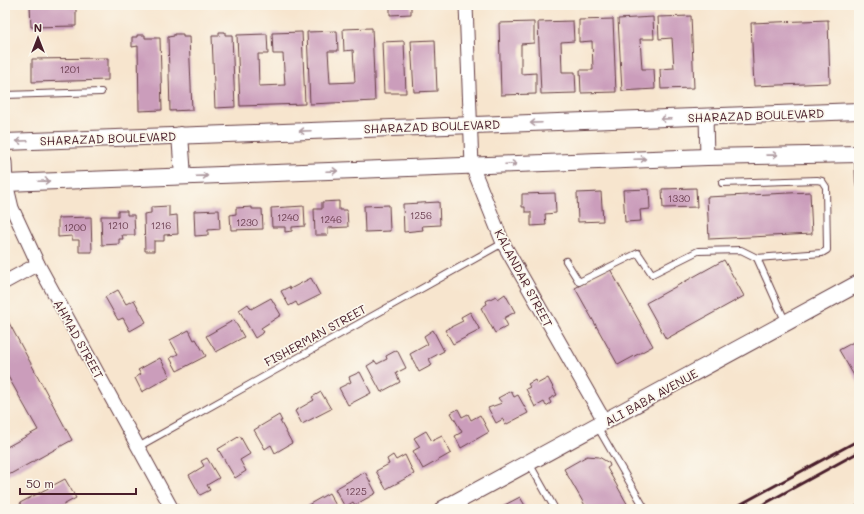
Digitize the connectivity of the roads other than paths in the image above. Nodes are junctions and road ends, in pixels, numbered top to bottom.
1 (466, 5) edge
2 (101, 92) dead end
3 (5, 95) edge
4 (859, 111) edge
5 (706, 117) junction
6 (470, 125) junction
7 (180, 136) junction
8 (5, 142) edge
9 (707, 157) junction
10 (859, 160) edge
11 (5, 162) edge
12 (472, 166) junction
13 (183, 176) junction
14 (5, 183) edge
15 (722, 183) dead end
16 (859, 183) edge
17 (503, 243) junction
18 (757, 258) junction
19 (566, 261) dead end
20 (38, 264) junction
21 (5, 282) edge
22 (859, 283) edge
23 (786, 323) junction
24 (601, 424) junction
25 (138, 447) junction
26 (529, 463) junction
27 (172, 509) edge
28 (443, 509) edge
29 (555, 509) edge
30 (645, 509) edge

1 - 6 street, KALANDAR STREET
2 - 3 lane
4 - 5 street, SHARAZAD BOULEVARD
5 -> 6 street, SHARAZAD BOULEVARD
5 - 9 street
6 -> 7 street, SHARAZAD BOULEVARD
6 - 12 street, KALANDAR STREET
7 -> 8 street, SHARAZAD BOULEVARD
7 - 13 street
9 -> 10 street
12 -> 9 street
10 - 16 lane
11 - 14 street, AHMAD STREET
13 -> 12 street
12 - 17 street, KALANDAR STREET
14 -> 13 street
14 - 20 street, AHMAD STREET
15 - 18 lane
17 - 24 street, KALANDAR STREET
17 - 25 lane, FISHERMAN STREET
18 - 19 lane
18 - 23 lane
20 - 21 street
20 - 25 street, AHMAD STREET
22 - 23 street, ALI BABA AVENUE
23 - 24 street, ALI BABA AVENUE
24 - 26 street, ALI BABA AVENUE
24 - 30 lane
25 - 27 street, AHMAD STREET
26 - 28 street, ALI BABA AVENUE
26 - 29 lane

